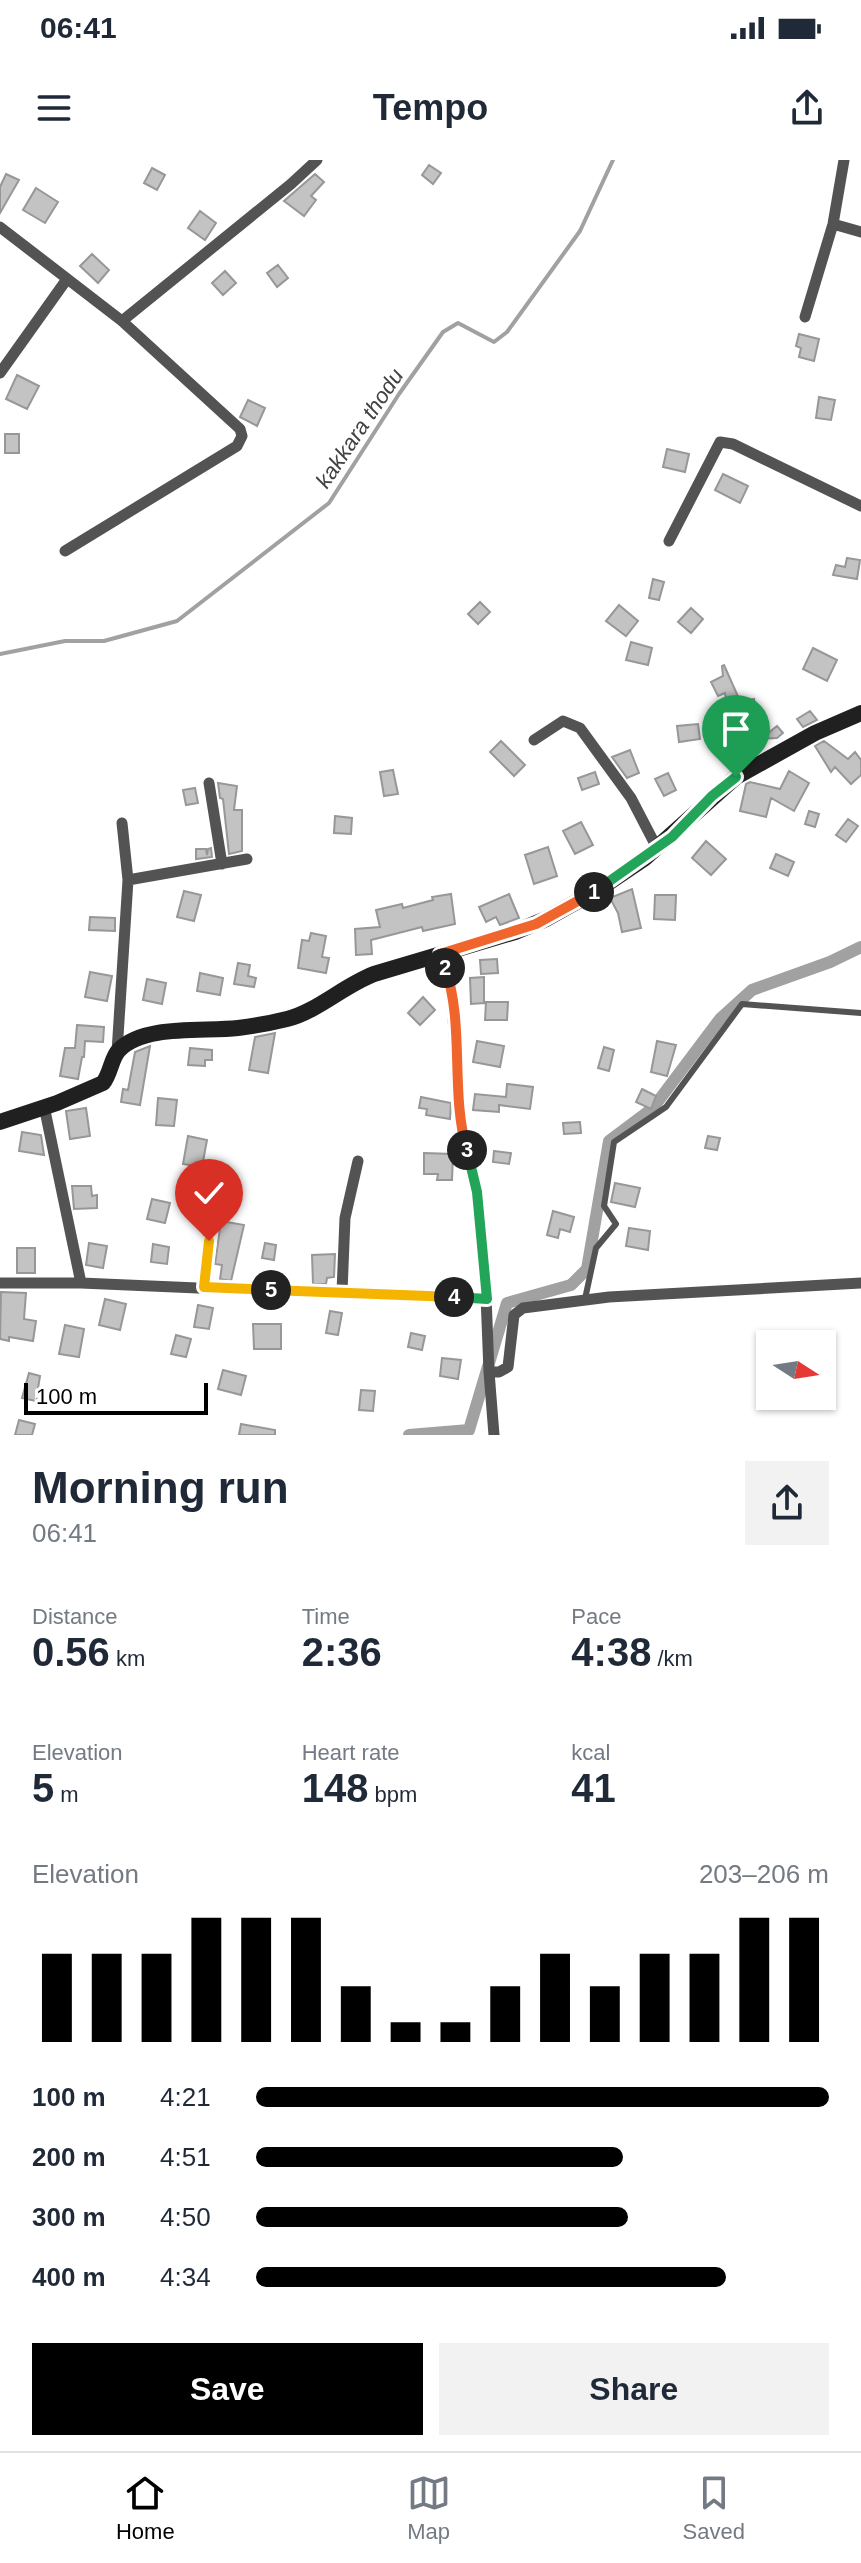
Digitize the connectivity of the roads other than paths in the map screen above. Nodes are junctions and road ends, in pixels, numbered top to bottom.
1 (317, 160) edge
2 (844, 160) edge
3 (833, 224) junction
4 (0, 227) edge
5 (861, 232) edge
6 (67, 279) junction
7 (805, 317) dead end
8 (122, 321) junction
9 (0, 373) edge
10 (861, 506) edge
11 (669, 541) dead end
12 (65, 551) dead end
13 (861, 713) edge
14 (534, 740) dead end
15 (209, 783) dead end
16 (122, 823) dead end
17 (657, 848) junction
18 (247, 859) dead end
19 (222, 864) junction
20 (128, 880) junction
21 (440, 954) junction
22 (861, 1013) edge
23 (117, 1052) junction
24 (44, 1106) junction
25 (0, 1122) edge
26 (358, 1161) dead end
27 (210, 1218) dead end
28 (0, 1283) edge
29 (81, 1283) junction
30 (861, 1283) edge
31 (204, 1287) junction
32 (342, 1292) junction
33 (487, 1299) junction
34 (585, 1299) junction
35 (489, 1372) junction
36 (494, 1435) edge

1 - 8 street
2 - 3 street
3 - 5 street
3 - 7 street
4 - 6 street
6 - 8 street
6 - 9 street
8 - 12 street
10 - 11 street
13 - 17 main road
14 - 17 street
15 - 19 street
16 - 20 street
17 - 21 main road
18 - 19 street
19 - 20 street
20 - 23 street
21 - 23 main road
21 - 33 street
22 - 34 lane
23 - 24 main road
24 - 25 main road
24 - 29 street
26 - 32 street
27 - 31 street
28 - 29 street
29 - 31 street
30 - 34 street
31 - 32 street
32 - 33 street
33 - 35 street
34 - 35 street
35 - 36 street

